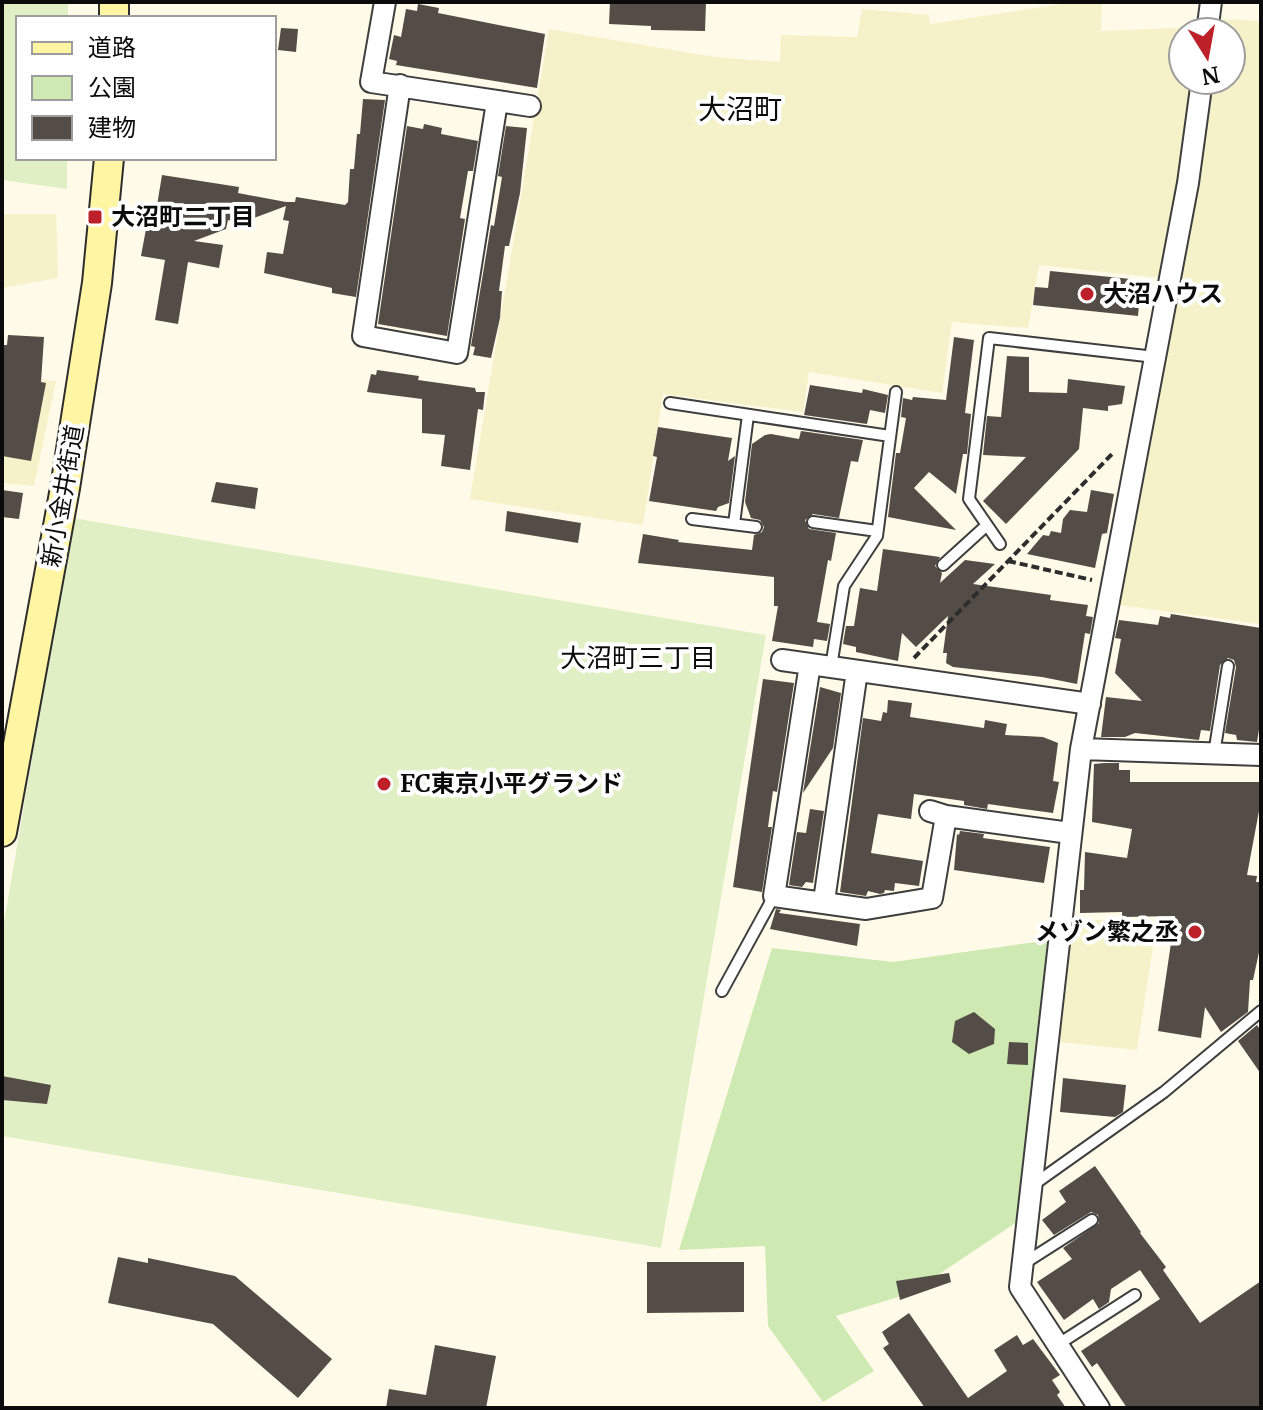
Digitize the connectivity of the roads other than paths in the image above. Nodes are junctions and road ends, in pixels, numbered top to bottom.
1 (385, 2) edge
2 (400, 85) junction
3 (1200, 96) edge
4 (497, 102) junction
5 (530, 106) dead end
6 (109, 160) edge
7 (1155, 357) junction
8 (896, 392) dead end
9 (670, 403) dead end
10 (748, 415) junction
11 (890, 436) junction
12 (692, 519) dead end
13 (813, 522) dead end
14 (734, 524) junction
15 (987, 525) junction
16 (756, 527) dead end
17 (877, 531) junction
18 (1000, 544) dead end
19 (943, 565) dead end
20 (782, 660) dead end
21 (810, 664) junction
22 (1228, 666) dead end
23 (831, 667) junction
24 (857, 671) junction
25 (1090, 704) junction
26 (1081, 749) junction
27 (1214, 754) junction
28 (1261, 755) edge
29 (2, 832) edge
30 (1070, 833) junction
31 (774, 896) junction
32 (824, 901) junction
33 (722, 991) dead end
34 (1261, 1011) edge
35 (1033, 1185) junction
36 (1092, 1220) dead end
37 (1023, 1264) junction
38 (1135, 1295) dead end
39 (1057, 1345) junction
40 (1099, 1408) edge

1 - 2 street
2 - 4 street
2 - 4 street
3 - 7 street
4 - 5 street
6 - 29 main road, 新小金井街道
7 - 15 lane
7 - 25 street
8 - 11 lane
9 - 10 lane
10 - 11 lane
10 - 14 lane
11 - 17 lane
12 - 14 lane
13 - 17 lane
14 - 16 lane
15 - 18 lane
15 - 19 lane
17 - 23 lane
20 - 21 street
21 - 23 street
21 - 31 street
22 - 27 lane
23 - 24 street
24 - 25 street
24 - 32 street
25 - 26 street
26 - 27 street
26 - 30 street
27 - 28 street
30 - 32 street
30 - 35 street
31 - 32 street
31 - 33 lane
34 - 35 lane
35 - 37 street
36 - 37 lane
37 - 39 street
38 - 39 lane
39 - 40 street

